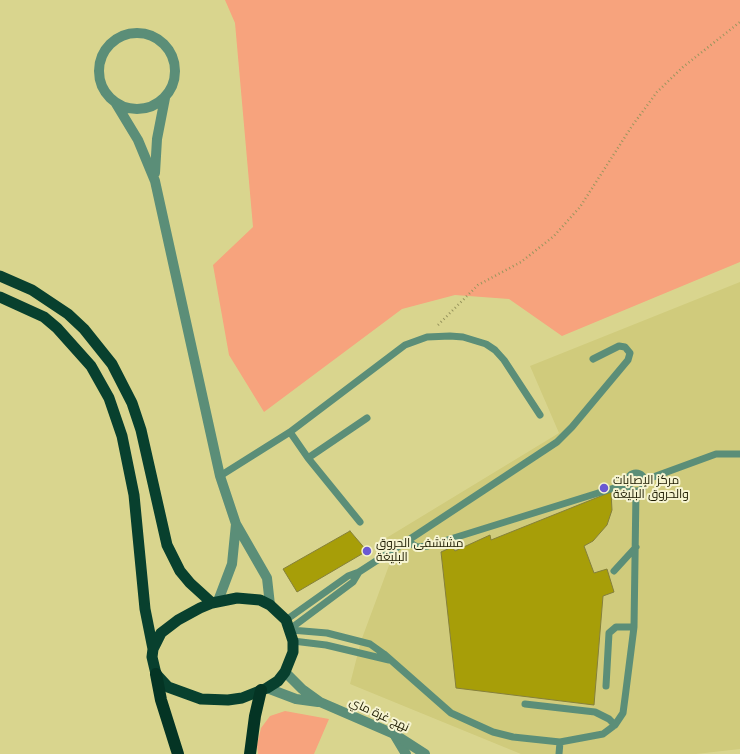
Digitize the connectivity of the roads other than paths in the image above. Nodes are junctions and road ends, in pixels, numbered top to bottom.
1 (165, 98) junction
2 (115, 102) junction
3 (155, 181) junction
4 (0, 276) edge
5 (0, 297) edge
6 (593, 359) dead end
7 (540, 416) dead end
8 (367, 418) dead end
9 (290, 432) junction
10 (740, 454) edge
11 (308, 458) junction
12 (220, 476) junction
13 (645, 480) junction
14 (627, 484) junction
15 (636, 491) junction
16 (360, 522) dead end
17 (236, 524) junction
18 (407, 542) junction
19 (636, 547) junction
20 (614, 571) dead end
21 (215, 602) junction
22 (270, 605) junction
23 (634, 627) junction
24 (290, 630) junction
25 (153, 649) junction
26 (389, 660) junction
27 (286, 672) junction
28 (156, 674) junction
29 (606, 686) dead end
30 (264, 689) junction
31 (320, 702) junction
32 (524, 704) dead end
33 (615, 725) junction
34 (394, 734) junction
35 (560, 742) junction
36 (178, 754) edge
37 (250, 754) edge
38 (406, 754) edge
39 (425, 754) edge
40 (559, 754) edge

1 - 2 street
1 - 2 street
1 - 3 street
2 - 3 street
3 - 12 street
4 - 21 highway
5 - 25 highway
6 - 18 lane
7 - 9 lane
8 - 11 lane
9 - 11 lane
9 - 12 lane
10 - 13 lane
11 - 16 lane
12 - 17 street
13 - 14 lane
13 - 15 lane
14 - 15 lane
14 - 18 lane
15 - 19 lane
17 - 21 street
17 - 22 street
18 - 24 lane
19 - 20 lane
19 - 23 lane
21 - 22 highway
21 - 25 highway
22 - 24 highway
23 - 29 lane
23 - 33 lane
24 - 26 lane
24 - 26 lane
24 - 27 highway
25 - 28 highway
26 - 35 lane
27 - 30 highway
27 - 31 street, نهج غرة ماي
28 - 30 highway
28 - 36 highway
30 - 31 street, نهج غرة ماي
30 - 37 highway
31 - 34 street, نهج غرة ماي
32 - 33 lane
33 - 35 lane
34 - 38 street
34 - 39 street, نهج غرة ماي
35 - 40 lane

